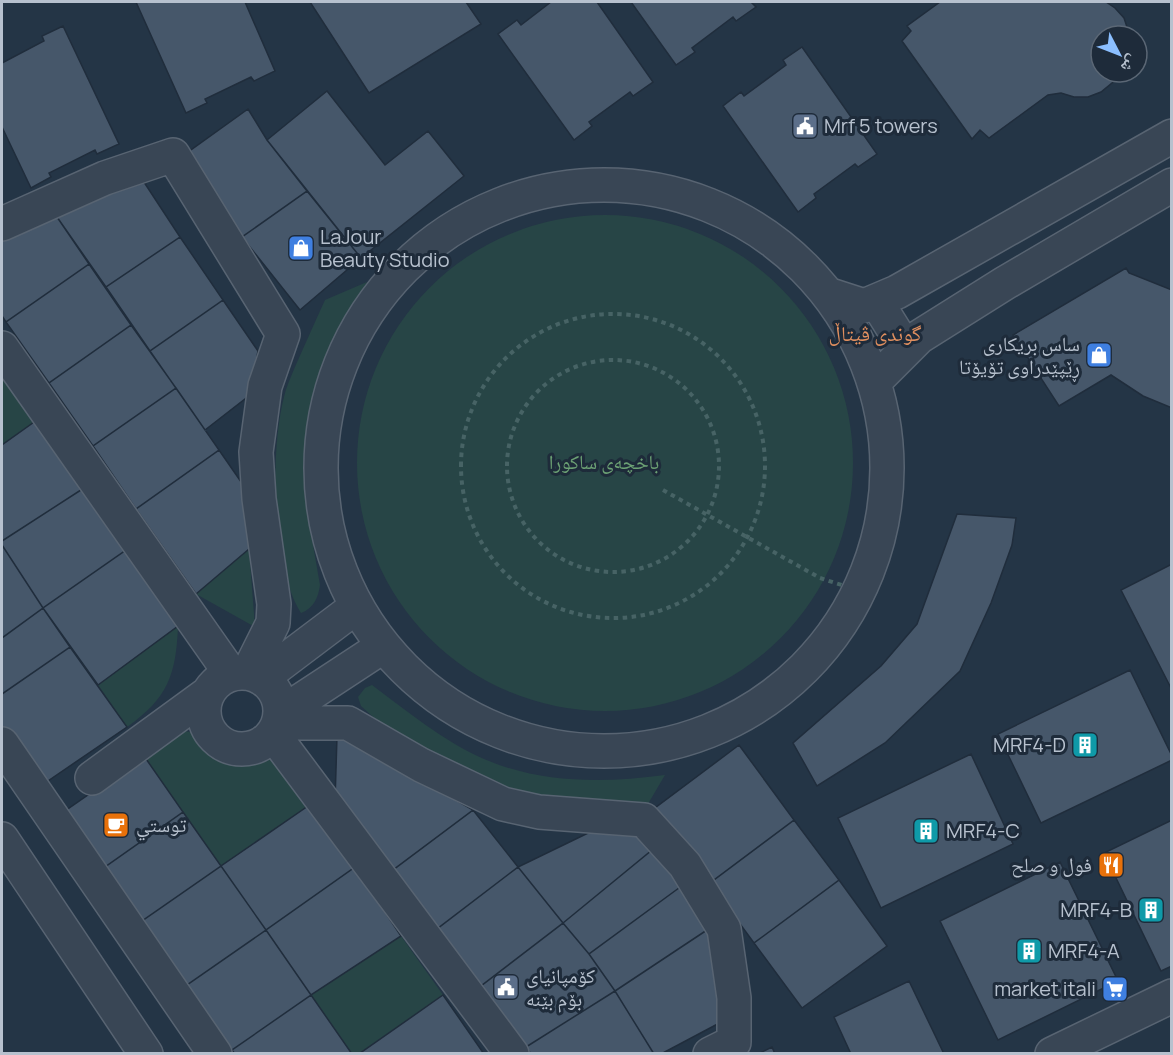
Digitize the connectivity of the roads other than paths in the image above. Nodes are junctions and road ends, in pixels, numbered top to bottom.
1 (1172, 136) edge
2 (1172, 185) edge
3 (2, 224) edge
4 (830, 295) junction
5 (876, 301) junction
6 (2, 348) edge
7 (906, 349) junction
8 (875, 381) junction
9 (356, 608) junction
10 (382, 647) junction
11 (237, 680) junction
12 (277, 724) junction
13 (2, 744) edge
14 (92, 778) dead end
15 (2, 839) edge
16 (1172, 996) edge
17 (146, 1053) edge
18 (215, 1053) edge
19 (512, 1053) edge
20 (710, 1053) edge
21 (1052, 1053) edge

1 - 5 street
2 - 7 street
3 - 11 street
4 - 5 street
4 - 8 street
4 - 9 street
5 - 7 street
6 - 11 street
7 - 8 street
8 - 10 street
9 - 10 street
9 - 11 street
10 - 12 street
11 - 12 street
11 - 12 street
11 - 14 street
12 - 19 street
12 - 20 street
13 - 18 street
15 - 17 street
16 - 21 street

